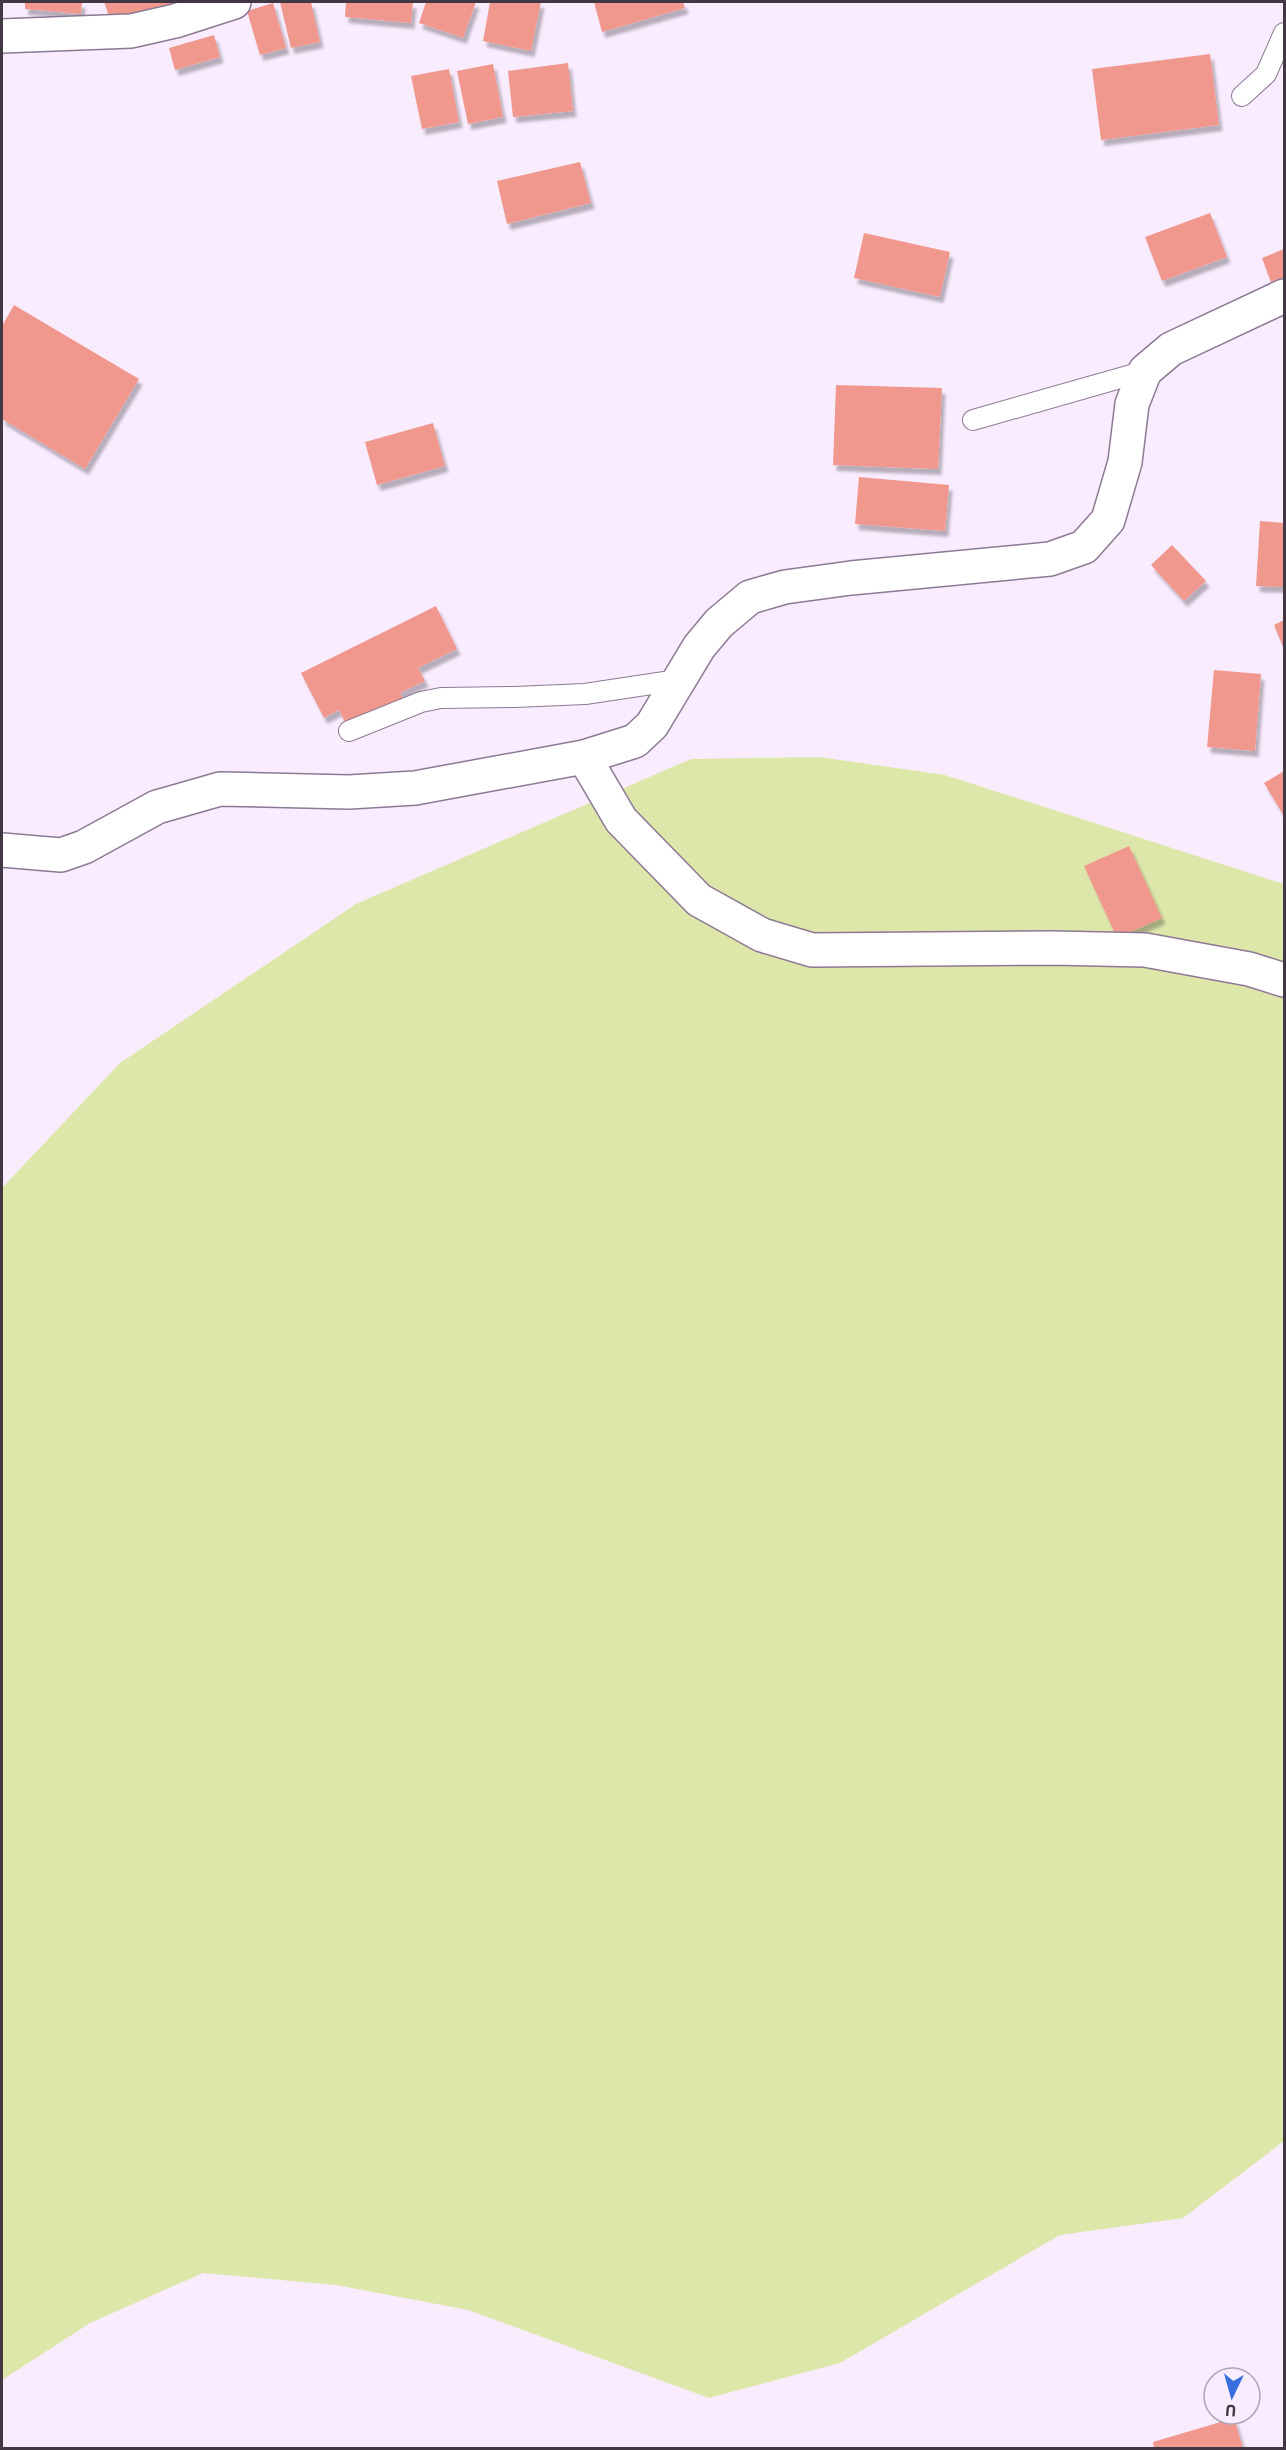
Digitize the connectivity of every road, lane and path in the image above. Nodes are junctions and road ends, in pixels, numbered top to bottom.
1 (234, 2) edge
2 (1284, 33) edge
3 (2, 36) edge
4 (1242, 96) dead end
5 (1284, 296) edge
6 (1145, 371) junction
7 (974, 420) dead end
8 (678, 680) junction
9 (349, 731) dead end
10 (584, 757) junction
11 (2, 850) edge
12 (1284, 980) edge

1 - 3 street
2 - 4 lane
5 - 6 street
6 - 7 lane
6 - 8 street
8 - 9 lane
8 - 10 street
10 - 11 street
10 - 12 street

